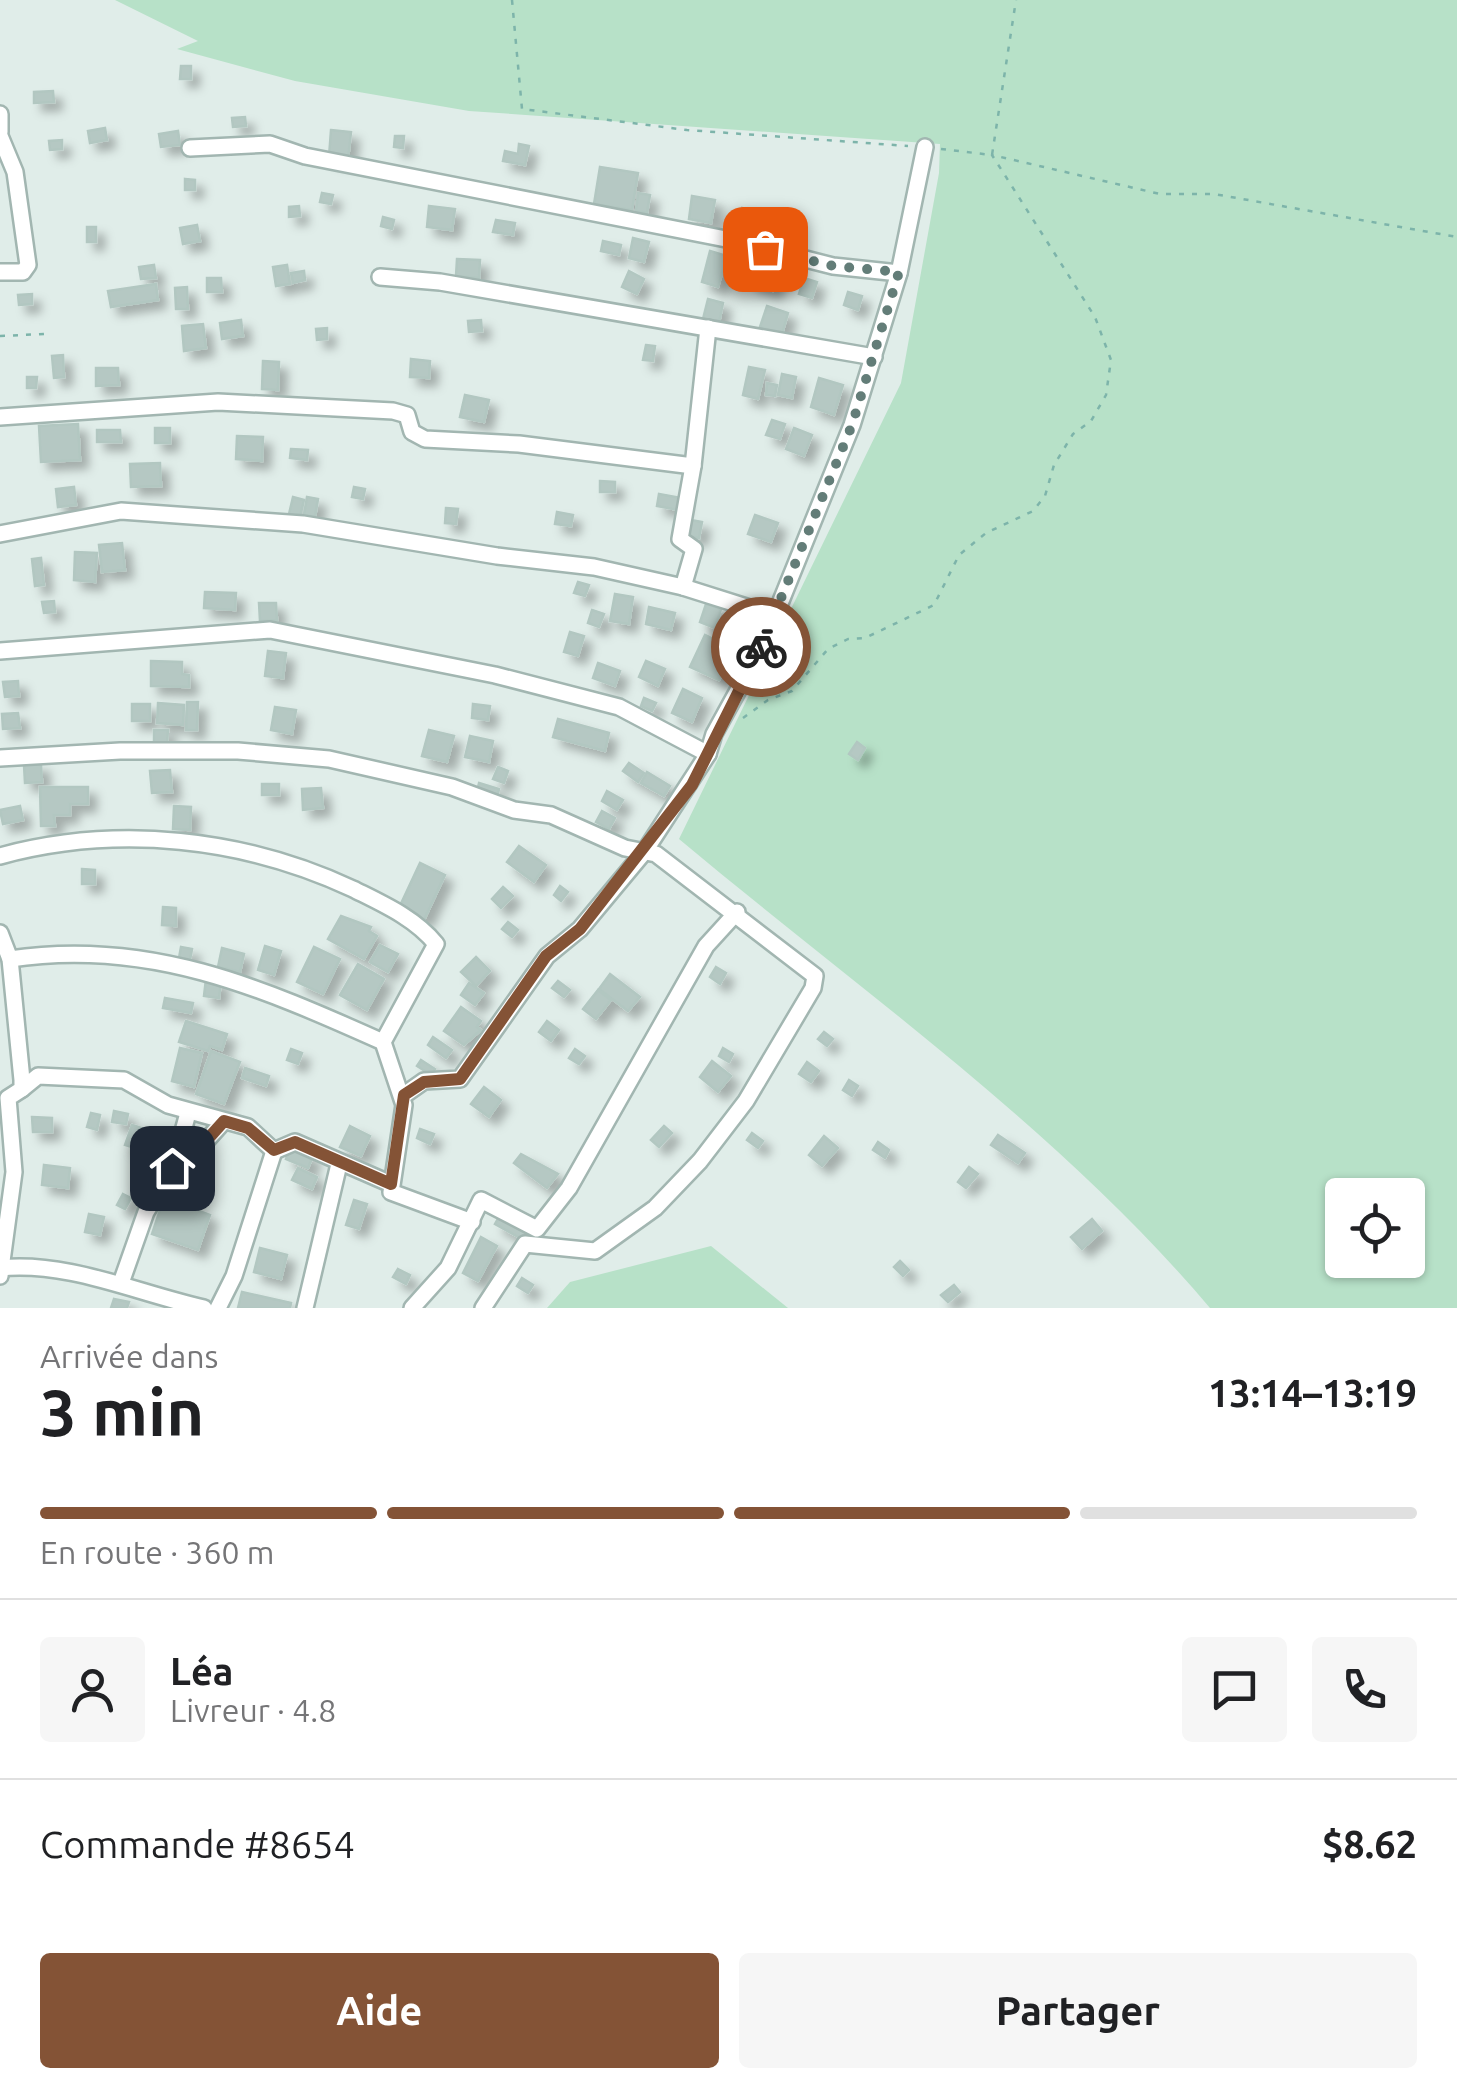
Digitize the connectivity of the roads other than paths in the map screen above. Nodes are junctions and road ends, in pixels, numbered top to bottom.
1 (0, 114) edge
2 (0, 134) edge
3 (926, 147) road end
4 (190, 148) dead end
5 (0, 272) edge
6 (899, 272) junction
7 (380, 277) dead end
8 (708, 328) junction
9 (874, 357) junction
10 (0, 417) edge
11 (693, 466) junction
12 (0, 534) edge
13 (682, 587) junction
14 (775, 616) junction
15 (0, 651) edge
16 (708, 754) junction
17 (0, 758) edge
18 (645, 851) junction
19 (0, 856) edge
20 (737, 912) junction
21 (0, 933) edge
22 (10, 959) junction
23 (382, 1042) junction
24 (10, 1095) edge
25 (404, 1095) junction
26 (188, 1113) junction
27 (224, 1121) junction
28 (274, 1150) junction
29 (338, 1164) junction
30 (172, 1168) junction
31 (391, 1184) junction
32 (472, 1222) junction
33 (537, 1229) junction
34 (525, 1244) junction
35 (1, 1271) edge
36 (121, 1283) junction
37 (204, 1308) edge
38 (218, 1308) edge
39 (305, 1308) edge
40 (412, 1308) edge
41 (483, 1308) edge

1 - 2 street
2 - 5 street
3 - 6 street
4 - 6 street
6 - 9 street
7 - 8 street
8 - 9 street
8 - 11 street
9 - 14 street
10 - 11 street
11 - 13 street
12 - 13 street
13 - 14 street
14 - 16 street
15 - 16 street
16 - 18 street
17 - 18 street
18 - 20 street
18 - 25 street
19 - 23 street
20 - 33 street
20 - 34 street
21 - 22 street
22 - 23 street
22 - 24 street
23 - 25 street
24 - 26 street
24 - 35 street
25 - 31 street
26 - 27 street
26 - 30 street
27 - 28 street
27 - 30 street
28 - 29 street
28 - 38 street
29 - 31 street
29 - 39 street
30 - 36 street
31 - 32 street
32 - 33 street
32 - 40 street
33 - 34 street
34 - 41 street
35 - 36 street
36 - 37 street

